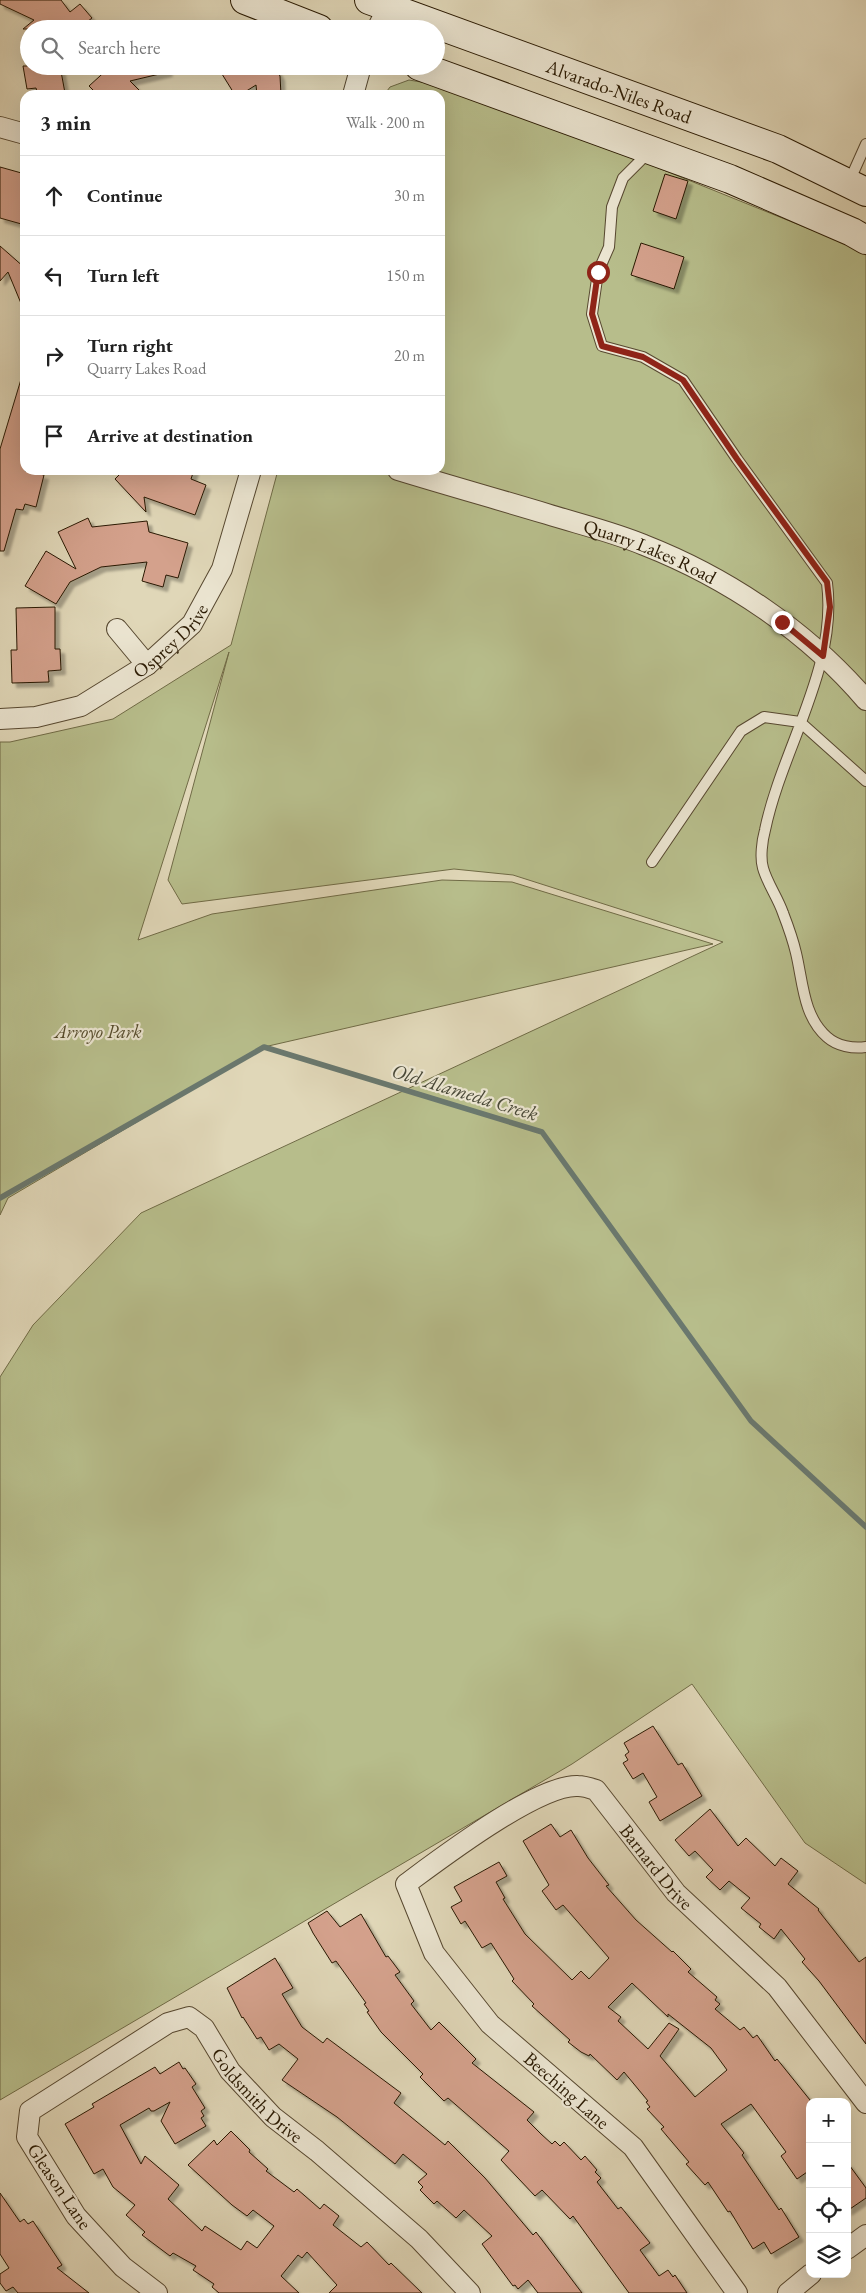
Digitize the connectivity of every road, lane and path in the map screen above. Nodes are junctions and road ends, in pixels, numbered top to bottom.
1 (245, 0) edge
2 (379, 7) edge
3 (296, 20) edge
4 (371, 20) edge
5 (416, 20) edge
6 (445, 30) edge
7 (359, 75) edge
8 (444, 75) edge
9 (354, 90) edge
10 (0, 127) edge
11 (20, 133) edge
12 (866, 144) edge
13 (650, 150) junction
14 (857, 187) edge
15 (866, 240) edge
16 (250, 475) edge
17 (415, 475) edge
18 (117, 629) dead end
19 (823, 656) junction
20 (147, 665) junction
21 (866, 700) edge
22 (0, 719) edge
23 (800, 722) junction
24 (866, 782) edge
25 (652, 862) dead end
26 (866, 1047) edge
27 (406, 1884) joint
28 (866, 2103) edge
29 (30, 2111) joint
30 (866, 2236) edge
31 (851, 2246) edge
32 (806, 2278) edge
33 (157, 2293) edge
34 (470, 2293) edge
35 (737, 2293) edge
36 (788, 2293) edge

1 - 3 main road
2 - 4 street
2 - 5 main road, Alvarado-Niles Road
6 - 14 main road, Alvarado-Niles Road
7 - 9 street
8 - 13 main road
10 - 11 street
12 - 14 lane
13 - 15 main road
13 - 19 lane
16 - 20 street, Osprey Drive
17 - 19 street, Quarry Lakes Road
18 - 20 street
19 - 21 street, Quarry Lakes Road
19 - 23 lane
20 - 22 street, Osprey Drive
23 - 24 lane
23 - 25 lane
23 - 26 lane
27 - 28 street, Barnard Drive
27 - 35 street, Beeching Lane
29 - 33 street, Gleason Lane
29 - 34 street, Goldsmith Drive
30 - 31 street
32 - 36 street

